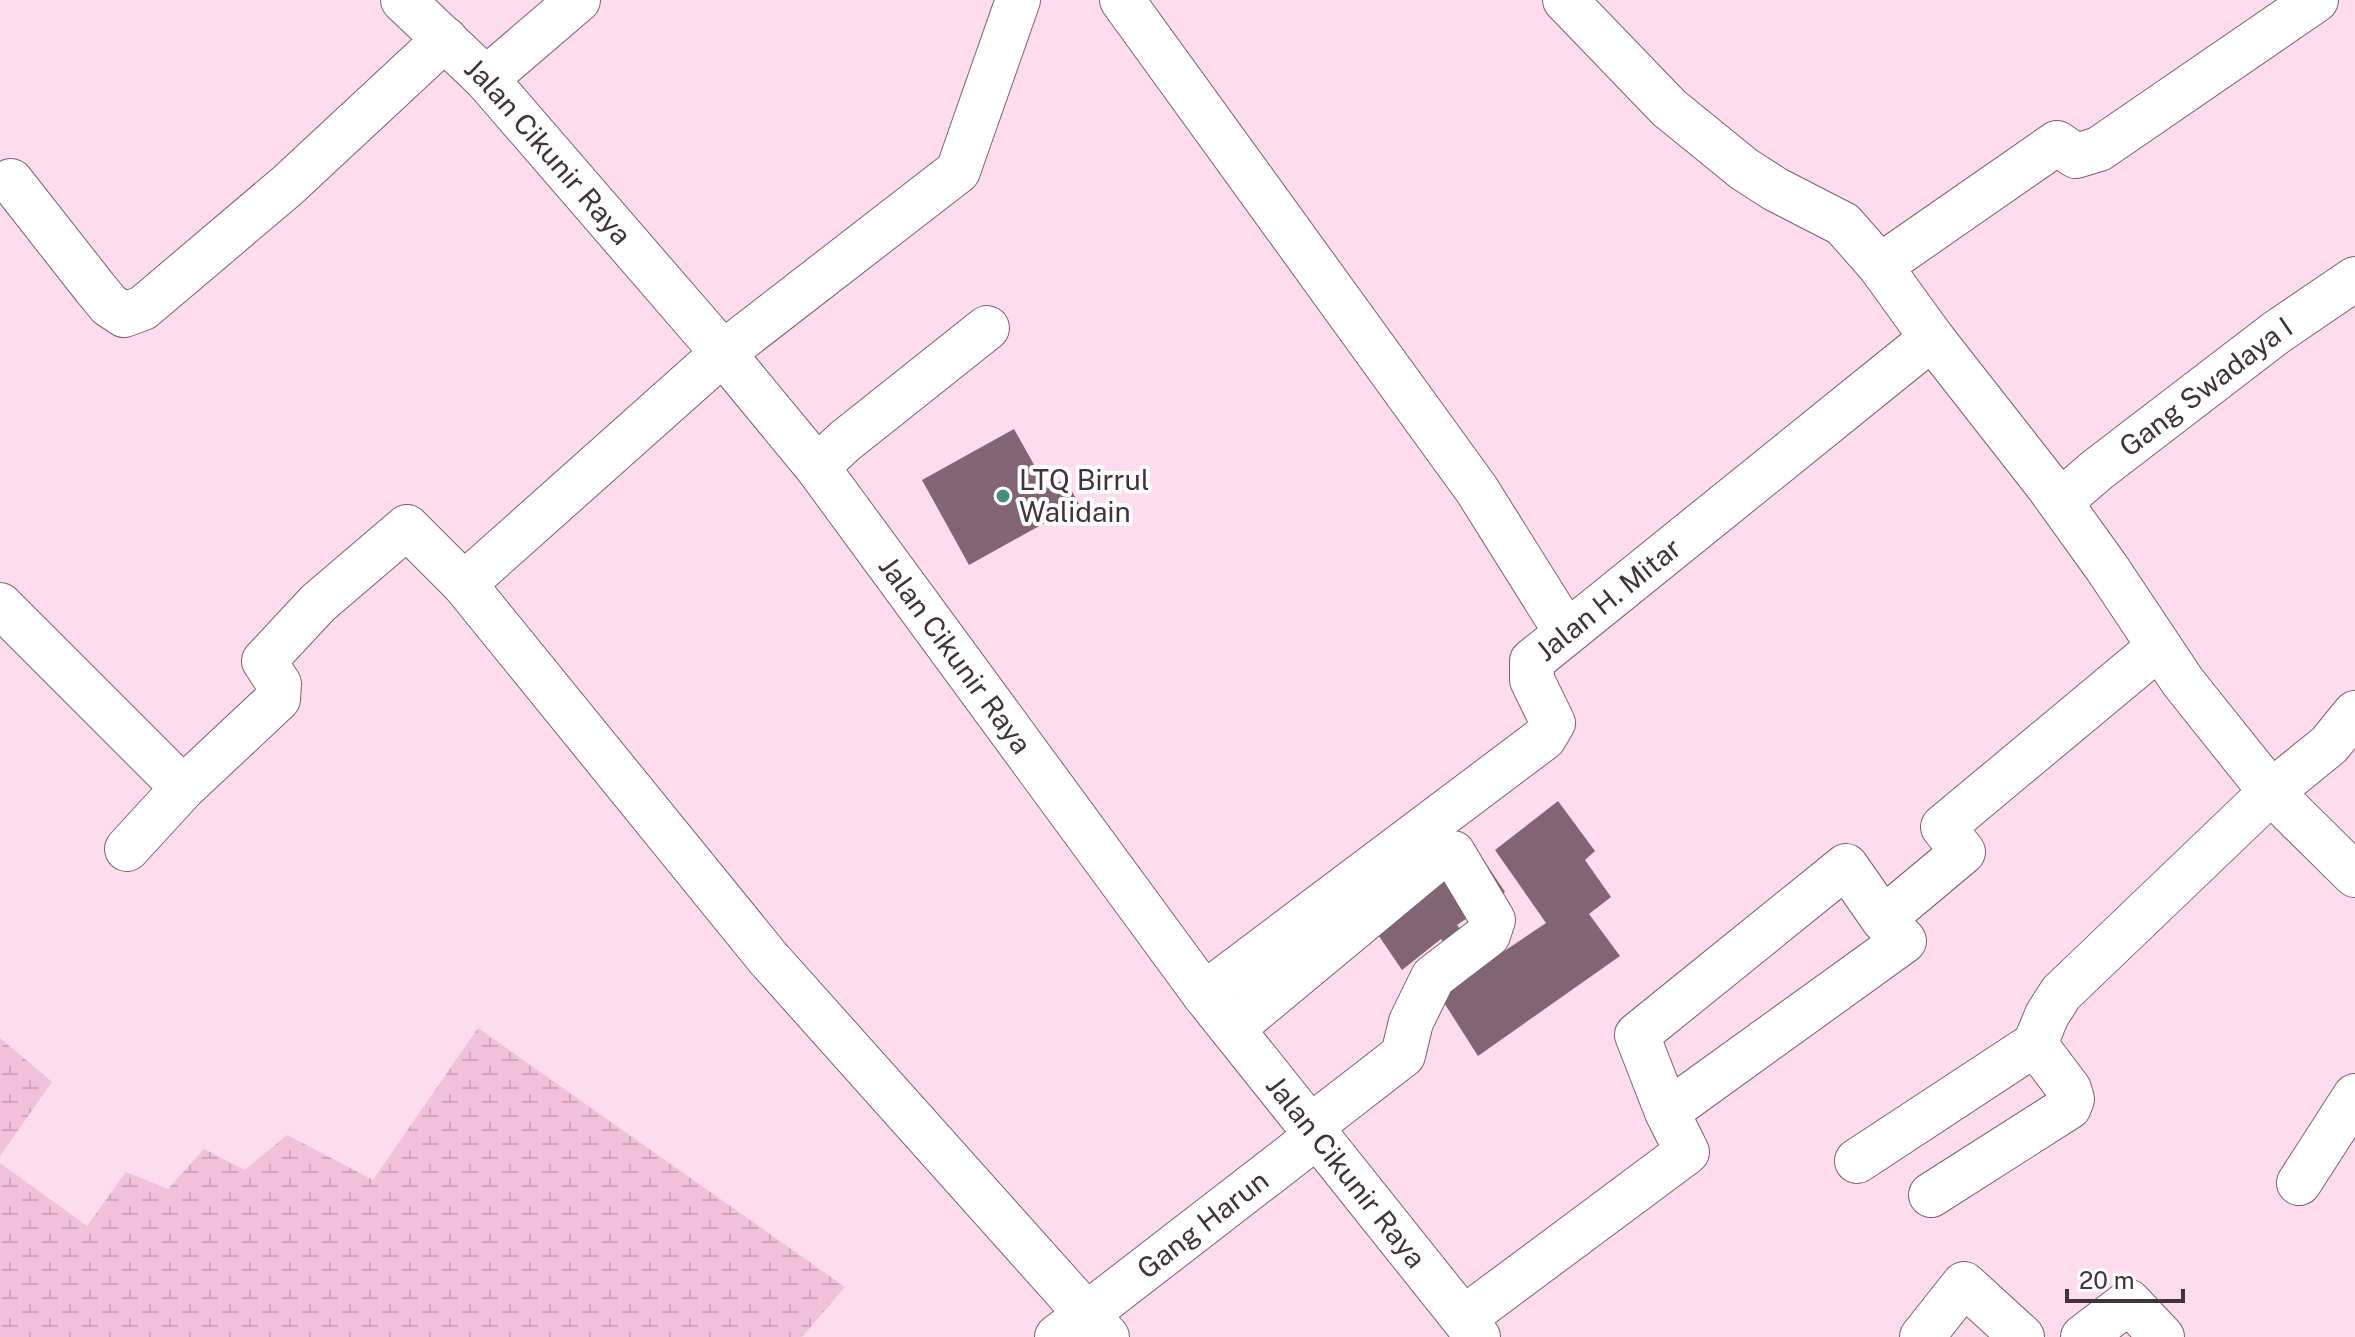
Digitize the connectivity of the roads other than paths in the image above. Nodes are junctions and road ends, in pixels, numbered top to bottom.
1 (403, 0) edge
2 (578, 0) edge
3 (1018, 0) edge
4 (1122, 0) edge
5 (1565, 0) edge
6 (2316, 0) edge
7 (445, 39) junction
8 (486, 79) junction
9 (11, 181) dead end
10 (1880, 266) junction
11 (2355, 279) edge
12 (987, 328) dead end
13 (1932, 338) junction
14 (723, 353) junction
15 (817, 467) junction
16 (2060, 502) junction
17 (464, 584) junction
18 (3, 613) edge
19 (1566, 632) junction
20 (2159, 647) junction
21 (2355, 713) edge
22 (183, 788) junction
23 (2271, 792) junction
24 (127, 849) dead end
25 (2355, 875) edge
26 (1883, 919) junction
27 (1204, 994) junction
28 (1232, 1029) junction
29 (2035, 1044) junction
30 (2354, 1098) edge
31 (1667, 1112) junction
32 (1313, 1132) junction
33 (1857, 1161) dead end
34 (2299, 1183) dead end
35 (1931, 1195) dead end
36 (1471, 1328) edge
37 (1083, 1329) edge
38 (1922, 1337) edge
39 (2022, 1337) edge
40 (2083, 1337) edge
41 (2162, 1337) edge

1 - 7 street, Jalan Cikunir Raya
2 - 8 street
3 - 14 street
4 - 19 street
5 - 10 street
6 - 10 street
7 - 8 street, Jalan Cikunir Raya
7 - 9 street
8 - 14 street, Jalan Cikunir Raya
10 - 13 street
11 - 16 street, Gang Swadaya I
12 - 15 street
13 - 16 street
13 - 19 street, Jalan H. Mitar
14 - 15 street, Jalan Cikunir Raya
14 - 17 street
15 - 27 street, Jalan Cikunir Raya
16 - 20 street
17 - 22 street
17 - 37 street
18 - 22 street
19 - 27 street, Jalan H. Mitar
20 - 23 street
20 - 26 street
21 - 23 street
22 - 24 street
23 - 25 street
23 - 29 street
26 - 31 street
26 - 31 street
27 - 28 street, Jalan Cikunir Raya
28 - 32 street, Jalan Cikunir Raya
28 - 32 street, Gang Harun
29 - 33 street
29 - 35 street
30 - 34 street
31 - 36 street
32 - 36 street, Jalan Cikunir Raya
32 - 37 street, Gang Harun
38 - 39 street
40 - 41 street

